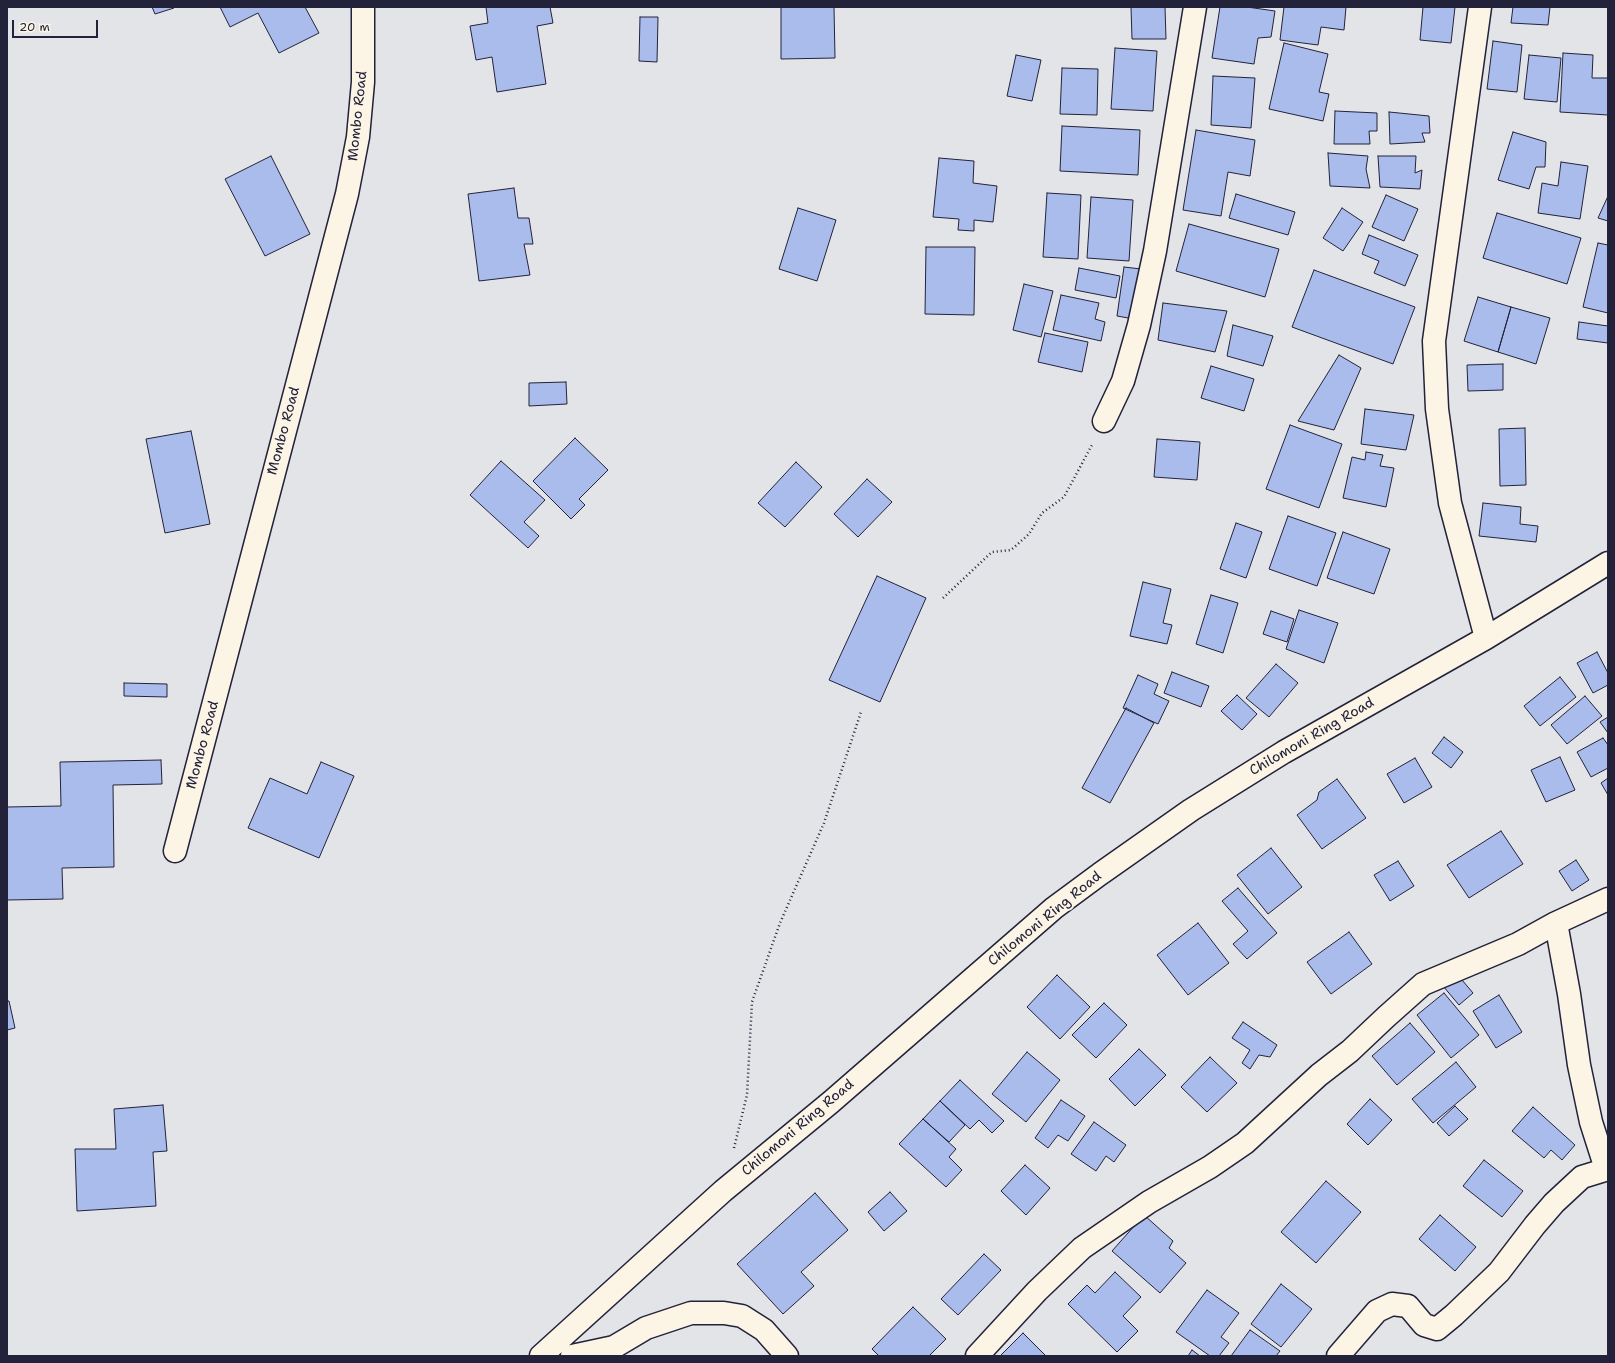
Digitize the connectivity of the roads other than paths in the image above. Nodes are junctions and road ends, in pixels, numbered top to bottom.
1 (363, 7) edge
2 (1195, 7) edge
3 (1480, 7) edge
4 (1104, 421) road end
5 (1608, 564) edge
6 (1486, 638) junction
7 (175, 851) dead end
8 (1608, 899) edge
9 (1556, 923) junction
10 (1607, 1168) edge
11 (541, 1356) edge
12 (572, 1356) edge
13 (787, 1356) edge
14 (977, 1356) edge
15 (1338, 1356) edge

1 - 7 street, Mombo Road
2 - 4 street
3 - 6 street
5 - 6 street, Chilomoni Ring Road
6 - 11 street, Chilomoni Ring Road
8 - 9 street
9 - 10 street
9 - 14 street
10 - 15 street
12 - 13 street

